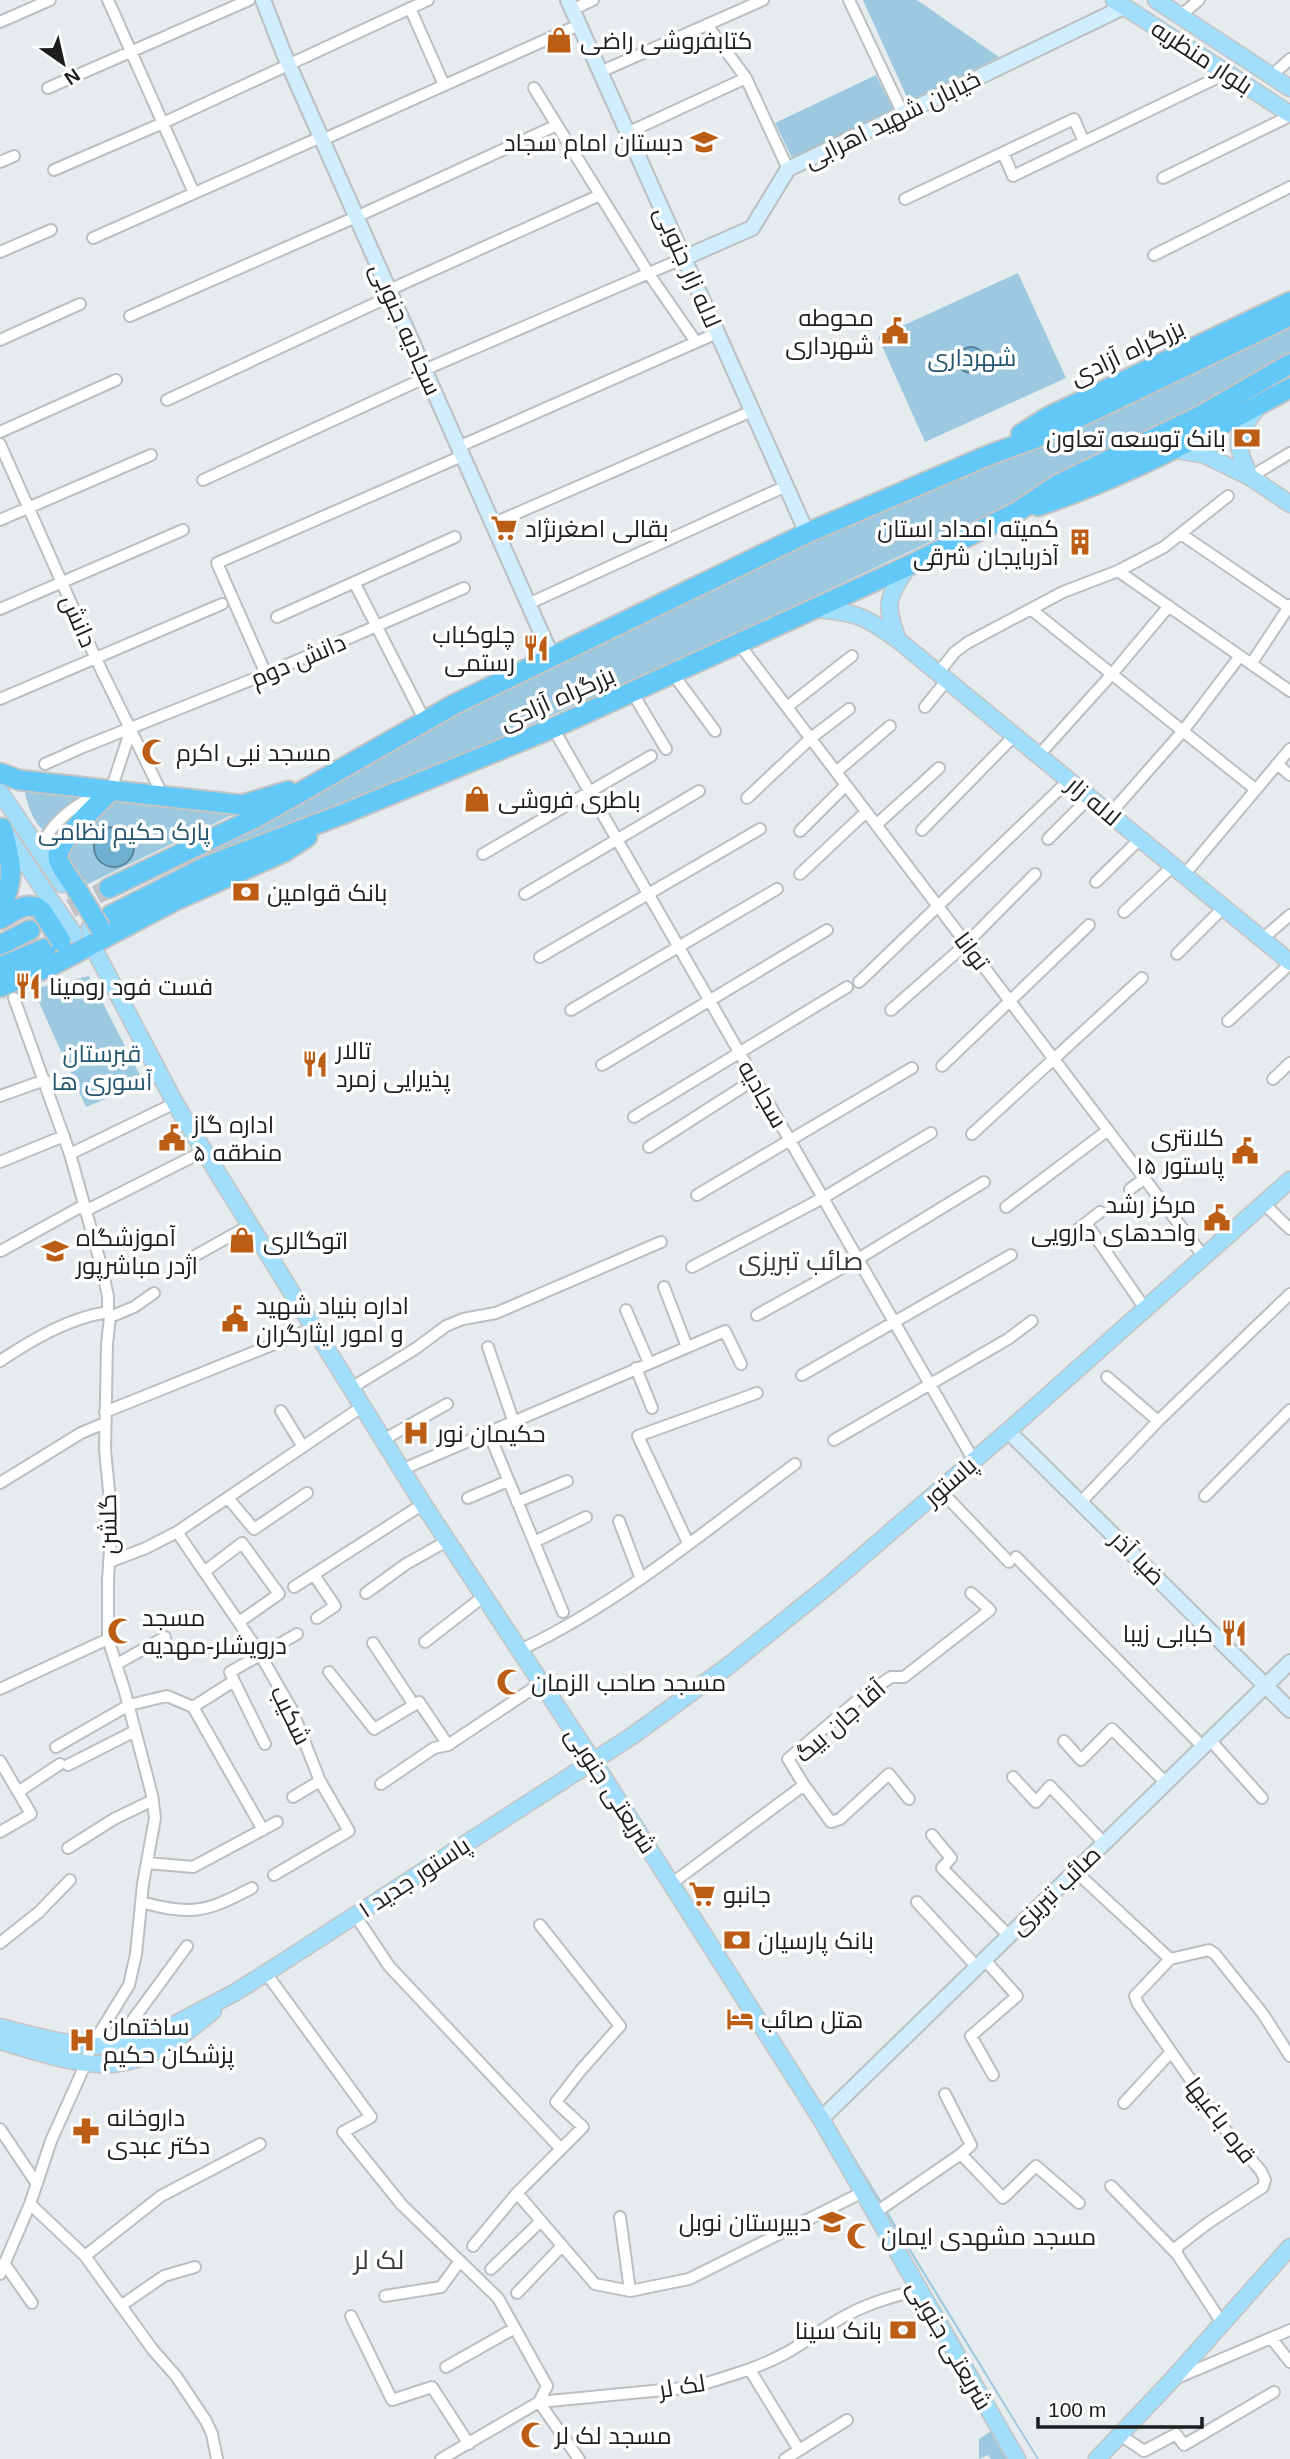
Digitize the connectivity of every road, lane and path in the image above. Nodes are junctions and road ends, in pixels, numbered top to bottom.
1 (50, 0) edge
2 (107, 0) edge
3 (249, 0) edge
4 (263, 0) edge
5 (428, 0) edge
6 (593, 0) edge
7 (763, 0) edge
8 (849, 0) edge
9 (1156, 0) edge
10 (1199, 0) edge
11 (1119, 3) edge
12 (570, 5) edge
13 (410, 8) junction
14 (1180, 16) junction
15 (0, 22) edge
16 (579, 25) junction
17 (707, 25) junction
18 (131, 52) junction
19 (1290, 59) edge
20 (288, 64) junction
21 (600, 72) junction
22 (1227, 73) junction
23 (1271, 76) junction
24 (746, 78) junction
25 (444, 85) junction
26 (48, 88) dead end
27 (534, 88) dead end
28 (1290, 88) edge
29 (903, 114) junction
30 (1290, 115) edge
31 (163, 123) junction
32 (557, 125) junction
33 (627, 133) junction
34 (321, 139) junction
35 (1084, 142) junction
36 (1003, 153) junction
37 (14, 156) dead end
38 (0, 162) edge
39 (788, 169) junction
40 (54, 170) dead end
41 (1163, 178) dead end
42 (1290, 187) edge
43 (194, 193) junction
44 (600, 195) junction
45 (905, 199) dead end
46 (356, 216) junction
47 (51, 230) dead end
48 (93, 237) dead end
49 (0, 252) edge
50 (1154, 255) dead end
51 (684, 258) junction
52 (649, 274) junction
53 (390, 293) junction
54 (1290, 302) edge
55 (80, 304) dead end
56 (130, 316) dead end
57 (1290, 316) edge
58 (718, 333) junction
59 (0, 341) edge
60 (696, 342) junction
61 (1290, 364) edge
62 (426, 374) junction
63 (116, 380) dead end
64 (1290, 388) edge
65 (167, 400) dead end
66 (1261, 404) junction
67 (752, 411) junction
68 (0, 432) edge
69 (0, 444) edge
70 (1171, 449) junction
71 (460, 452) junction
72 (1290, 453) edge
73 (989, 454) junction
74 (150, 455) dead end
75 (1250, 477) junction
76 (203, 480) dead end
77 (786, 486) junction
78 (1228, 496) dead end
79 (1290, 504) edge
80 (28, 508) junction
81 (1017, 512) junction
82 (0, 520) edge
83 (492, 523) junction
84 (183, 530) dead end
85 (807, 533) junction
86 (1181, 534) junction
87 (455, 537) dead end
88 (908, 566) junction
89 (1118, 571) junction
90 (62, 583) junction
91 (355, 584) junction
92 (464, 588) dead end
93 (222, 604) dead end
94 (528, 604) junction
95 (1168, 606) junction
96 (1289, 606) edge
97 (0, 609) edge
98 (815, 609) junction
99 (1032, 610) junction
100 (277, 617) dead end
101 (377, 626) junction
102 (898, 640) junction
103 (739, 644) junction
104 (852, 656) dead end
105 (1240, 656) junction
106 (552, 657) junction
107 (96, 659) junction
108 (1251, 664) junction
109 (266, 674) junction
110 (673, 674) junction
111 (1112, 674) junction
112 (943, 677) junction
113 (1290, 691) edge
114 (632, 692) junction
115 (0, 699) edge
116 (787, 707) junction
117 (925, 707) dead end
118 (849, 709) dead end
119 (425, 721) junction
120 (890, 726) dead end
121 (553, 727) junction
122 (131, 729) junction
123 (715, 731) dead end
124 (1183, 731) junction
125 (1015, 735) junction
126 (811, 738) junction
127 (666, 749) dead end
128 (1290, 749) edge
129 (1039, 755) junction
130 (651, 756) dead end
131 (45, 764) dead end
132 (1277, 764) junction
133 (939, 768) dead end
134 (836, 772) junction
135 (0, 773) edge
136 (1290, 775) edge
137 (322, 780) junction
138 (1069, 780) junction
139 (846, 785) junction
140 (1255, 789) junction
141 (111, 790) junction
142 (699, 791) dead end
143 (0, 792) edge
144 (590, 792) junction
145 (163, 796) junction
146 (747, 798) dead end
147 (1089, 798) junction
148 (866, 812) junction
149 (1109, 815) junction
150 (876, 825) junction
151 (1, 826) edge
152 (760, 829) dead end
153 (922, 830) dead end
154 (800, 831) dead end
155 (617, 839) junction
156 (1048, 839) dead end
157 (1140, 839) junction
158 (483, 854) dead end
159 (44, 856) junction
160 (1178, 871) junction
161 (800, 874) dead end
162 (1035, 874) dead end
163 (1096, 882) dead end
164 (109, 888) tunnel mouth
165 (777, 889) dead end
166 (72, 891) junction
167 (525, 894) dead end
168 (649, 894) junction
169 (46, 905) junction
170 (938, 906) junction
171 (0, 907) edge
172 (1224, 907) junction
173 (1124, 912) dead end
174 (1290, 915) edge
175 (0, 919) edge
176 (1089, 925) dead end
177 (30, 930) tunnel mouth
178 (100, 930) junction
179 (827, 930) dead end
180 (1261, 940) junction
181 (966, 944) junction
182 (0, 945) edge
183 (679, 947) junction
184 (57, 948) junction
185 (1177, 954) dead end
186 (540, 957) dead end
187 (1290, 963) edge
188 (0, 967) edge
189 (1142, 978) dead end
190 (859, 982) dead end
191 (847, 987) dead end
192 (7, 993) edge
193 (710, 1000) junction
194 (1010, 1002) junction
195 (571, 1010) dead end
196 (891, 1010) dead end
197 (1228, 1021) dead end
198 (740, 1053) junction
199 (1053, 1058) junction
200 (1290, 1063) edge
201 (602, 1065) dead end
202 (942, 1066) dead end
203 (912, 1068) dead end
204 (755, 1079) junction
205 (1273, 1079) dead end
206 (45, 1080) junction
207 (0, 1096) edge
208 (175, 1103) junction
209 (634, 1117) dead end
210 (1108, 1130) junction
211 (931, 1133) dead end
212 (972, 1133) dead end
213 (64, 1136) junction
214 (790, 1140) junction
215 (649, 1147) dead end
216 (204, 1151) junction
217 (70, 1154) junction
218 (0, 1162) edge
219 (1144, 1178) junction
220 (1290, 1180) edge
221 (984, 1182) dead end
222 (1130, 1189) dead end
223 (697, 1195) dead end
224 (823, 1198) junction
225 (1264, 1204) junction
226 (1006, 1207) dead end
227 (85, 1208) junction
228 (1100, 1212) dead end
229 (1086, 1223) junction
230 (250, 1225) junction
231 (1290, 1229) edge
232 (1068, 1237) dead end
233 (661, 1242) dead end
234 (1, 1251) edge
235 (1011, 1255) dead end
236 (191, 1258) dead end
237 (1204, 1258) junction
238 (858, 1259) junction
239 (692, 1267) dead end
240 (664, 1287) dead end
241 (154, 1293) dead end
242 (1290, 1294) edge
243 (626, 1310) dead end
244 (1146, 1310) junction
245 (109, 1315) junction
246 (757, 1315) dead end
247 (1032, 1321) dead end
248 (894, 1322) junction
249 (314, 1328) junction
250 (687, 1346) junction
251 (488, 1347) dead end
252 (0, 1361) edge
253 (649, 1363) junction
254 (741, 1364) dead end
255 (636, 1368) junction
256 (802, 1375) dead end
257 (1107, 1377) dead end
258 (930, 1385) junction
259 (351, 1388) junction
260 (757, 1393) dead end
261 (447, 1404) dead end
262 (362, 1406) junction
263 (652, 1408) dead end
264 (281, 1410) dead end
265 (1290, 1410) edge
266 (105, 1417) junction
267 (513, 1420) junction
268 (1158, 1421) junction
269 (488, 1431) junction
270 (1009, 1432) junction
271 (383, 1440) junction
272 (834, 1440) dead end
273 (303, 1447) junction
274 (974, 1461) junction
275 (795, 1464) dead end
276 (401, 1469) junction
277 (567, 1480) dead end
278 (508, 1481) junction
279 (0, 1483) edge
280 (940, 1490) junction
281 (307, 1493) dead end
282 (1205, 1496) dead end
283 (228, 1498) junction
284 (468, 1498) dead end
285 (516, 1502) junction
286 (1081, 1502) junction
287 (423, 1504) junction
288 (586, 1517) dead end
289 (619, 1521) dead end
290 (177, 1532) junction
291 (447, 1541) junction
292 (534, 1542) junction
293 (688, 1543) junction
294 (109, 1562) junction
295 (204, 1572) junction
296 (314, 1575) junction
297 (641, 1578) junction
298 (294, 1587) dead end
299 (366, 1592) dead end
300 (971, 1593) dead end
301 (484, 1596) junction
302 (563, 1612) dead end
303 (317, 1618) dead end
304 (239, 1622) junction
305 (297, 1634) dead end
306 (164, 1637) dead end
307 (108, 1639) junction
308 (425, 1642) dead end
309 (373, 1643) dead end
310 (520, 1650) junction
311 (260, 1655) junction
312 (1290, 1662) edge
313 (117, 1664) junction
314 (329, 1672) dead end
315 (232, 1677) junction
316 (541, 1683) junction
317 (1266, 1685) junction
318 (0, 1689) edge
319 (129, 1705) junction
320 (414, 1705) junction
321 (193, 1707) junction
322 (1290, 1710) edge
323 (135, 1731) junction
324 (1064, 1741) dead end
325 (265, 1744) dead end
326 (1206, 1744) junction
327 (448, 1745) junction
328 (56, 1746) dead end
329 (0, 1761) edge
330 (593, 1761) junction
331 (1013, 1777) dead end
332 (320, 1782) junction
333 (1166, 1783) junction
334 (381, 1784) dead end
335 (804, 1785) junction
336 (18, 1792) junction
337 (293, 1797) dead end
338 (1262, 1798) dead end
339 (909, 1799) dead end
340 (153, 1800) junction
341 (276, 1822) dead end
342 (263, 1830) junction
343 (1, 1832) edge
344 (932, 1835) dead end
345 (1104, 1843) junction
346 (68, 1847) dead end
347 (147, 1863) junction
348 (1075, 1871) junction
349 (274, 1875) dead end
350 (70, 1880) dead end
351 (671, 1884) junction
352 (252, 1888) dead end
353 (141, 1902) junction
354 (917, 1902) dead end
355 (355, 1915) junction
356 (540, 1925) dead end
357 (1009, 1936) junction
358 (0, 1943) edge
359 (187, 1946) dead end
360 (1170, 1959) junction
361 (980, 1963) junction
362 (266, 1973) junction
363 (234, 1993) junction
364 (0, 2027) edge
365 (0, 2041) edge
366 (91, 2047) junction
367 (1171, 2052) junction
368 (1290, 2056) edge
369 (85, 2065) junction
370 (993, 2075) dead end
371 (944, 2094) dead end
372 (1124, 2103) dead end
373 (821, 2119) junction
374 (0, 2129) edge
375 (260, 2144) dead end
376 (561, 2149) junction
377 (961, 2154) junction
378 (37, 2184) junction
379 (1111, 2186) dead end
380 (863, 2192) junction
381 (517, 2193) junction
382 (1079, 2203) dead end
383 (30, 2204) junction
384 (874, 2213) junction
385 (620, 2217) dead end
386 (541, 2221) junction
387 (473, 2246) dead end
388 (562, 2246) junction
389 (1290, 2247) edge
390 (1177, 2254) junction
391 (85, 2256) junction
392 (460, 2261) junction
393 (1, 2267) edge
394 (195, 2267) dead end
395 (491, 2269) dead end
396 (918, 2290) junction
397 (630, 2291) junction
398 (517, 2293) dead end
399 (385, 2296) dead end
400 (32, 2303) dead end
401 (122, 2305) junction
402 (351, 2316) dead end
403 (1222, 2323) junction
404 (515, 2328) junction
405 (1290, 2330) edge
406 (1271, 2339) junction
407 (1290, 2362) edge
408 (446, 2367) dead end
409 (750, 2370) junction
410 (1171, 2381) junction
411 (1274, 2392) dead end
412 (539, 2402) junction
413 (846, 2420) dead end
414 (1120, 2435) junction
415 (469, 2444) junction
416 (799, 2450) junction
417 (1011, 2454) edge
418 (217, 2459) edge
419 (441, 2459) edge
420 (579, 2459) edge
421 (785, 2459) edge
422 (1097, 2459) edge

1 - 15 street
2 - 18 street
3 - 18 street
4 - 20 street, سجادیه جنوبی
5 - 13 street
6 - 12 street
7 - 17 street
8 - 29 street
9 - 14 main road, بلوار منظریه
10 - 14 street
11 - 22 main road, بلوار منظریه
11 - 29 street, خیابان شهید اهرابی
12 - 16 street, لاله زار جنوبی
13 - 20 street
13 - 25 street
14 - 23 main road, بلوار منظریه
16 - 21 street, لاله زار جنوبی
16 - 25 street
17 - 21 street
17 - 24 street
18 - 26 street
18 - 31 street
19 - 23 street
20 - 31 street
20 - 34 street, سجادیه جنوبی
21 - 33 street, لاله زار جنوبی
22 - 30 main road, بلوار منظریه
22 - 35 street
23 - 28 main road, بلوار منظریه
24 - 33 street
24 - 39 street
25 - 34 street
27 - 32 street
29 - 39 street, خیابان شهید اهرابی
30 - 41 street
31 - 40 street
31 - 43 street
32 - 44 street
32 - 46 street
33 - 51 street, لاله زار جنوبی
34 - 43 street
34 - 46 street, سجادیه جنوبی
35 - 36 street
35 - 36 street
36 - 45 street
37 - 38 street
39 - 51 street, خیابان شهید اهرابی
42 - 50 street
43 - 48 street
44 - 52 street
44 - 53 street
46 - 53 street, سجادیه جنوبی
46 - 56 street
47 - 49 street
51 - 52 street
51 - 58 street, لاله زار جنوبی
52 - 60 street
52 - 62 street
53 - 62 street, سجادیه جنوبی
53 - 65 street
54 - 73 highway, بزرگراه آزادی
55 - 59 street
57 - 73 highway, بزرگراه آزادی
58 - 60 street
58 - 67 street, لاله زار جنوبی
60 - 71 street
61 - 81 highway, بزرگراه آزادی
62 - 71 street, سجادیه جنوبی
62 - 76 street
63 - 68 street
64 - 66 highway, بزرگراه آزادی
66 - 70 highway, بزرگراه آزادی
66 - 75 main road
67 - 77 street, لاله زار جنوبی
67 - 83 street
69 - 80 street, دانش
70 - 75 main road
70 - 81 highway, بزرگراه آزادی
71 - 83 street, سجادیه جنوبی
71 - 109 street
72 - 75 street
73 - 85 highway, بزرگراه آزادی
74 - 80 street
75 - 79 main road
77 - 85 street, لاله زار جنوبی
77 - 94 street
78 - 86 street
80 - 82 street
80 - 90 street, دانش
81 - 88 highway, بزرگراه آزادی
83 - 94 street, سجادیه جنوبی
84 - 90 street
85 - 106 highway, بزرگراه آزادی
86 - 89 street
86 - 96 street
87 - 91 street
88 - 98 highway, بزرگراه آزادی
88 - 102 main road
89 - 95 street
89 - 99 street
90 - 97 street
90 - 107 street, دانش
91 - 100 street
91 - 101 street
92 - 101 street, دانش دوم
93 - 107 street
94 - 106 street, سجادیه جنوبی
95 - 105 street
95 - 111 street
96 - 108 street
98 - 102 main road, لاله زار
98 - 103 highway, بزرگراه آزادی
99 - 111 street
99 - 112 street
101 - 109 street, دانش دوم
101 - 119 street
102 - 112 main road, لاله زار
103 - 110 highway, بزرگراه آزادی
103 - 116 street, توانا
104 - 116 street
105 - 108 street
105 - 124 street
106 - 119 highway, بزرگراه آزادی
107 - 115 street
107 - 122 street, دانش
108 - 113 street
109 - 122 street, دانش دوم
110 - 114 highway, بزرگراه آزادی
110 - 123 street
111 - 124 street
111 - 129 street
112 - 117 street
112 - 125 main road, لاله زار
114 - 121 highway, بزرگراه آزادی
114 - 127 street
116 - 126 street, توانا
118 - 126 street
119 - 137 highway, بزرگراه آزادی
120 - 134 street
121 - 144 street, سجادیه
121 - 178 highway, بزرگراه آزادی
122 - 131 street, دانش دوم
122 - 141 street
122 - 145 street, دانش
124 - 140 street
124 - 149 street
125 - 129 main road, لاله زار
125 - 153 street
126 - 134 street, توانا
126 - 146 street
128 - 132 street
129 - 138 main road, لاله زار
130 - 144 street
132 - 136 street
132 - 140 street
133 - 150 street
134 - 139 street, توانا
135 - 141 highway
137 - 145 highway
137 - 164 highway, بزرگراه آزادی
138 - 147 main road, لاله زار
138 - 170 street
139 - 148 street, توانا
139 - 154 street
140 - 160 street
141 - 145 highway
141 - 159 street
141 - 166 highway
142 - 155 street
143 - 159 main road
144 - 155 street, سجادیه
144 - 158 street
147 - 149 main road, لاله زار
147 - 156 street
148 - 150 street, توانا
148 - 161 street
149 - 157 main road, لاله زار
150 - 170 street, توانا
151 - 169 main road
151 - 171 highway
152 - 168 street
155 - 167 street
155 - 168 street, سجادیه
157 - 160 main road, لاله زار
157 - 163 street
159 - 166 main road
160 - 172 main road, لاله زار
160 - 173 street
162 - 181 street
165 - 183 street
166 - 178 highway, bridge
168 - 183 street, سجادیه
168 - 186 street
169 - 175 highway
169 - 184 highway, bridge
170 - 181 street, توانا
170 - 190 street
172 - 180 main road, لاله زار
172 - 185 street
174 - 180 street
176 - 194 street
177 - 182 highway
178 - 184 highway, بزرگراه آزادی
178 - 184 main road
178 - 208 main road, شریعتی جنوبی
179 - 193 street
180 - 187 main road, لاله زار
181 - 194 street, توانا
181 - 196 street
183 - 193 street, سجادیه
183 - 195 street
184 - 188 highway
184 - 192 highway
187 - 197 street
189 - 199 street
191 - 198 street
192 - 206 street, گلشن
193 - 198 street, سجادیه
193 - 201 street
194 - 199 street, توانا
194 - 202 street
198 - 204 street, سجادیه
198 - 209 street
199 - 210 street, توانا
199 - 212 street
200 - 205 street
203 - 214 street
204 - 214 street, سجادیه
204 - 215 street
206 - 207 street
206 - 213 street, گلشن
208 - 216 main road, شریعتی جنوبی
208 - 217 street
210 - 219 street, توانا
210 - 226 street
211 - 224 street
213 - 217 street, گلشن
213 - 218 street
214 - 223 street
214 - 224 street, سجادیه
216 - 227 street
216 - 230 main road, شریعتی جنوبی
217 - 227 street, گلشن
219 - 222 street
219 - 237 street, توانا
220 - 225 main road, پاستور
221 - 238 street
224 - 238 street, سجادیه
224 - 239 street
225 - 231 street
225 - 237 main road, پاستور
227 - 234 street
227 - 245 street, گلشن
228 - 229 street
229 - 232 street
229 - 244 street
230 - 236 street
230 - 249 main road, شریعتی جنوبی
233 - 259 street
235 - 248 street
237 - 244 main road, پاستور
238 - 246 street
238 - 248 street, سجادیه
240 - 250 street
241 - 245 street
242 - 268 street
243 - 253 street
244 - 270 main road, پاستور
245 - 252 street
245 - 266 street, گلشن
247 - 258 street
248 - 256 street
248 - 258 street, سجادیه
249 - 259 main road, شریعتی جنوبی
249 - 266 street
250 - 253 street
250 - 254 street
251 - 267 street
253 - 255 street
255 - 263 street
255 - 267 street
257 - 268 street
258 - 272 street
258 - 274 street, سجادیه
259 - 262 main road, شریعتی جنوبی
260 - 293 street
261 - 271 street
262 - 271 main road, شریعتی جنوبی
262 - 273 street
264 - 273 street
265 - 282 street
266 - 279 street
266 - 294 street, گلشن
267 - 269 street
268 - 286 street
269 - 276 street
269 - 278 street
270 - 274 main road, پاستور
270 - 286 street, ضیا آذر
271 - 276 main road, شریعتی جنوبی
273 - 283 street
274 - 280 main road, پاستور
275 - 293 street
276 - 287 main road, شریعتی جنوبی
277 - 285 street
278 - 284 street
278 - 285 street
280 - 326 street
280 - 330 main road, پاستور
281 - 283 street
283 - 290 street
285 - 292 street
286 - 317 street, ضیا آذر
287 - 291 main road, شریعتی جنوبی
287 - 296 street
288 - 292 street
289 - 297 street
290 - 294 street
290 - 295 street, شکیب
291 - 299 street
291 - 301 main road, شریعتی جنوبی
292 - 302 street
293 - 297 street
294 - 307 street, گلشن
295 - 304 street, شکیب
295 - 304 street
296 - 298 street
296 - 303 street
297 - 310 street
300 - 335 street, آقا جان بیگ
301 - 308 street
301 - 310 main road, شریعتی جنوبی
304 - 311 street, شکیب
305 - 311 street
306 - 313 street
307 - 313 street, گلشن
307 - 318 street
309 - 320 street
310 - 316 main road, شریعتی جنوبی
311 - 315 street
311 - 332 street, شکیب
312 - 317 street, صائب تبریزی
313 - 319 street, گلشن
314 - 320 street
315 - 321 street
315 - 325 street
316 - 327 street
316 - 330 main road, شریعتی جنوبی
317 - 322 street, ضیا آذر
317 - 326 street, صائب تبریزی
319 - 321 street
319 - 323 street, گلشن
319 - 328 street
320 - 327 street
321 - 342 street
323 - 336 street
323 - 340 street, گلشن
324 - 333 street
326 - 333 street, صائب تبریزی
326 - 338 street
327 - 334 street
329 - 336 street
330 - 351 main road, شریعتی جنوبی
330 - 355 main road, پاستور جدید ۱
331 - 345 street
332 - 337 street
332 - 349 street, شکیب
333 - 345 street, صائب تبریزی
335 - 339 street
335 - 351 street, آقا جان بیگ
336 - 343 street
340 - 346 street
340 - 347 street, گلشن
341 - 342 street
342 - 347 street
344 - 357 street
345 - 348 street, صائب تبریزی
347 - 353 street, گلشن
348 - 357 street, صائب تبریزی
348 - 360 street
350 - 358 street
351 - 373 main road, شریعتی جنوبی
352 - 353 street
353 - 366 street, گلشن
354 - 361 street
355 - 362 main road, پاستور جدید ۱
355 - 376 street
356 - 376 street
357 - 361 street, صائب تبریزی
359 - 366 street
360 - 367 street, قره باغیها
360 - 368 street
361 - 370 street
361 - 373 street, صائب تبریزی
362 - 363 main road, پاستور جدید ۱
362 - 392 street
363 - 366 main road, پاستور جدید ۱
363 - 369 main road, پاستور جدید ۱
364 - 366 main road, پاستور جدید ۱
365 - 369 main road, پاستور جدید ۱
366 - 369 street, گلشن
367 - 372 street
367 - 390 street, قره باغیها
369 - 378 street, گلشن
371 - 377 street
373 - 380 main road, شریعتی جنوبی
374 - 378 street
375 - 391 street
376 - 381 street
377 - 382 street
377 - 384 street
378 - 383 street, گلشن
379 - 390 street
380 - 384 main road, شریعتی جنوبی
380 - 397 street
381 - 386 street
381 - 387 street
383 - 391 street
383 - 393 street, گلشن
384 - 396 main road, شریعتی جنوبی
385 - 397 street
386 - 388 street
386 - 395 street
388 - 397 street
388 - 398 street
389 - 403 main road
390 - 403 street
391 - 401 street
392 - 399 street
392 - 404 street
393 - 400 street
394 - 401 street
396 - 409 street, لک لر
396 - 417 main road, شریعتی جنوبی
401 - 418 street
402 - 415 street
403 - 410 main road
404 - 408 street
404 - 412 street
405 - 406 street
406 - 407 street
406 - 410 street
409 - 412 street, لک لر
409 - 416 street
410 - 414 main road
411 - 414 street
412 - 415 street, لک لر
412 - 420 street
413 - 416 street
414 - 422 main road
415 - 419 street, لک لر
416 - 421 street

